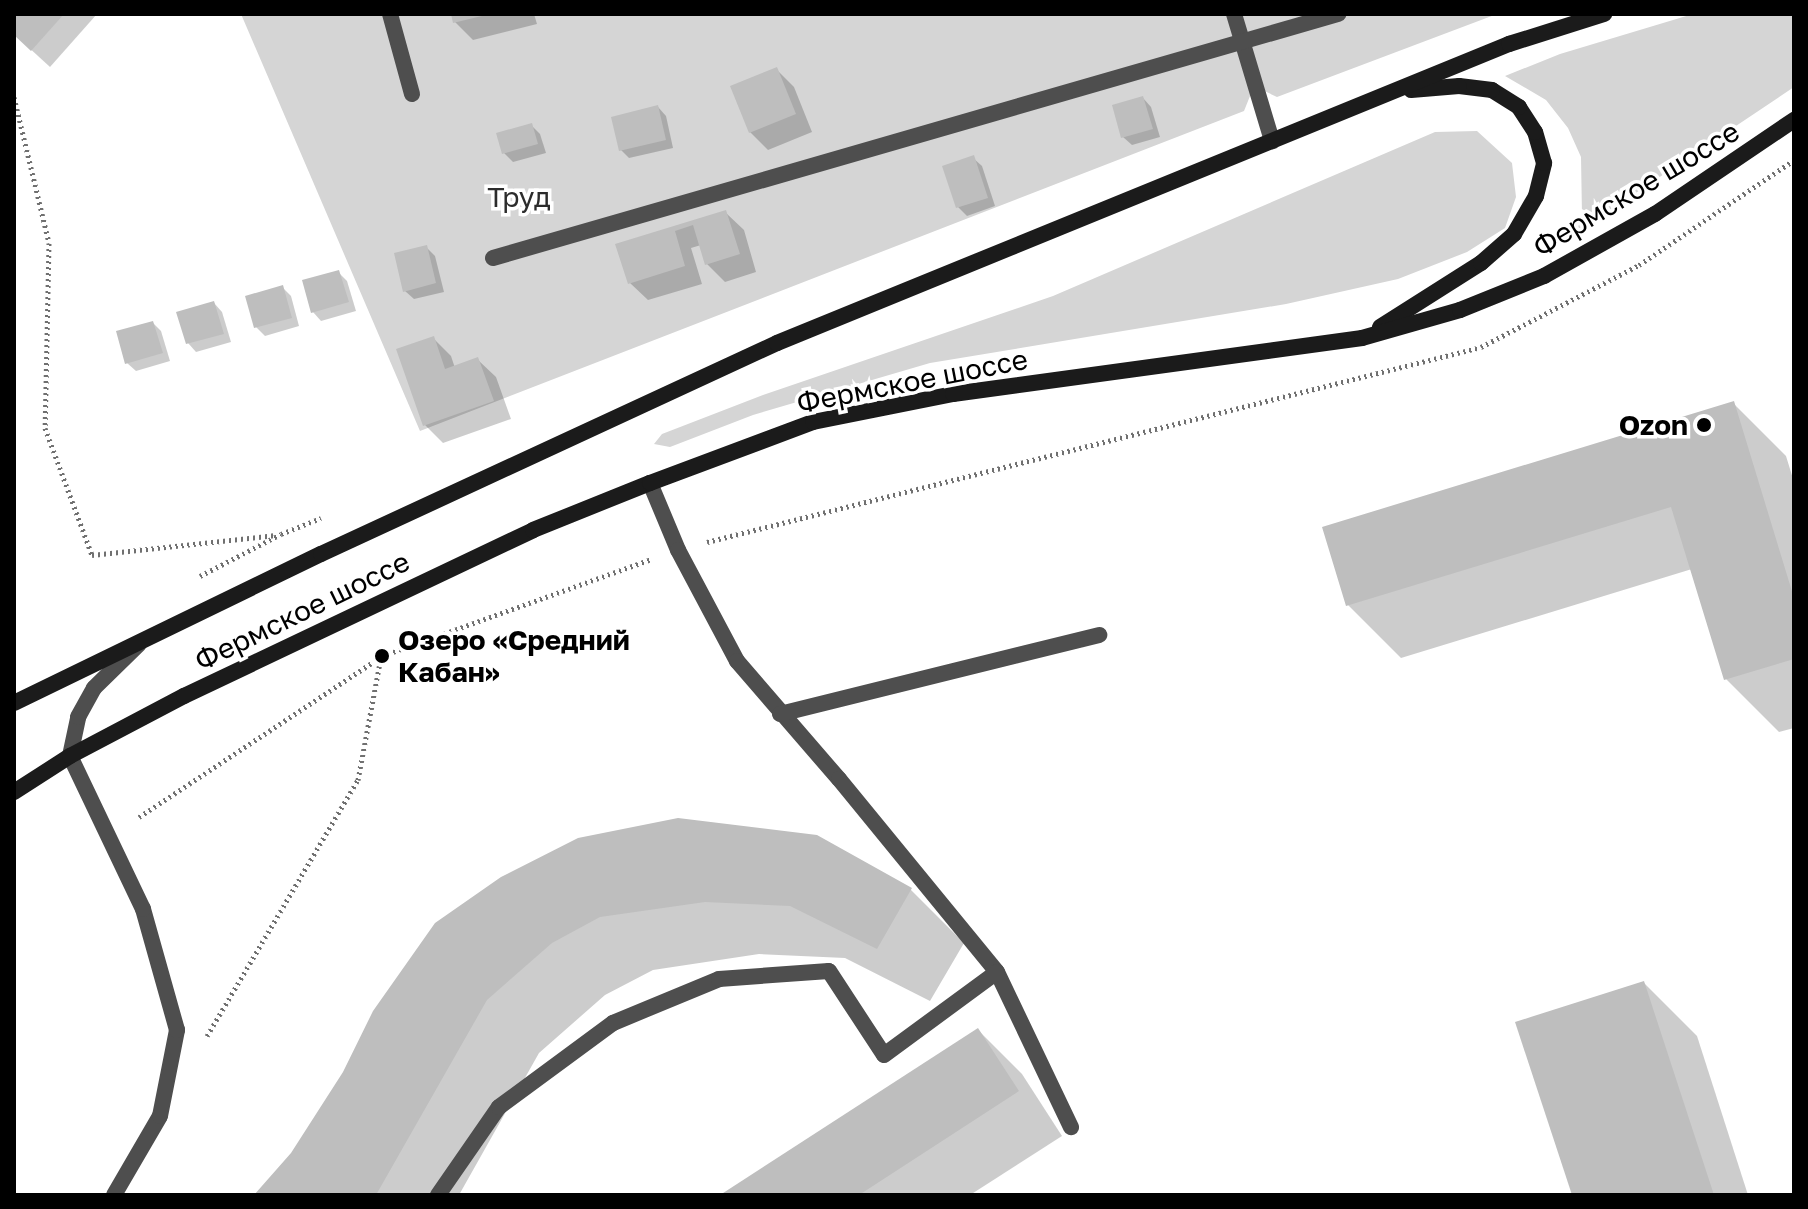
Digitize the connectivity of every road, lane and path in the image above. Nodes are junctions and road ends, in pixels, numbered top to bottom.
1 (390, 14) edge
2 (1234, 14) edge
3 (1338, 14) edge
4 (1604, 14) edge
5 (1242, 43) junction
6 (1393, 91) junction
7 (412, 94) dead end
8 (14, 97) edge
9 (1794, 120) edge
10 (1272, 141) junction
11 (1794, 160) edge
12 (493, 258) dead end
13 (1362, 338) junction
14 (650, 483) junction
15 (329, 515) dead end
16 (281, 534) junction
17 (678, 550) junction
18 (187, 583) dead end
19 (1099, 635) dead end
20 (142, 641) junction
21 (382, 656) junction
22 (14, 703) edge
23 (780, 714) junction
24 (70, 756) junction
25 (14, 792) edge
26 (139, 817) dead end
27 (997, 972) junction
28 (200, 1049) dead end
29 (1071, 1127) dead end
30 (114, 1195) edge
31 (438, 1195) edge

1 - 7 street
2 - 5 street
3 - 5 street
4 - 6 main road, Фермское шоссе
5 - 10 street
5 - 12 street
6 - 10 main road, Фермское шоссе
6 - 13 main road
8 - 16 path
9 - 13 main road, Фермское шоссе
10 - 20 main road, Фермское шоссе
11 - 17 path
13 - 14 main road, Фермское шоссе
14 - 17 street
14 - 24 main road, Фермское шоссе
15 - 16 path
16 - 18 path
17 - 21 path
17 - 23 street
19 - 23 street
20 - 22 main road, Фермское шоссе
20 - 24 street
21 - 26 path
21 - 28 path
23 - 27 street
24 - 25 main road, Фермское шоссе
24 - 30 street
27 - 29 street
27 - 31 street

